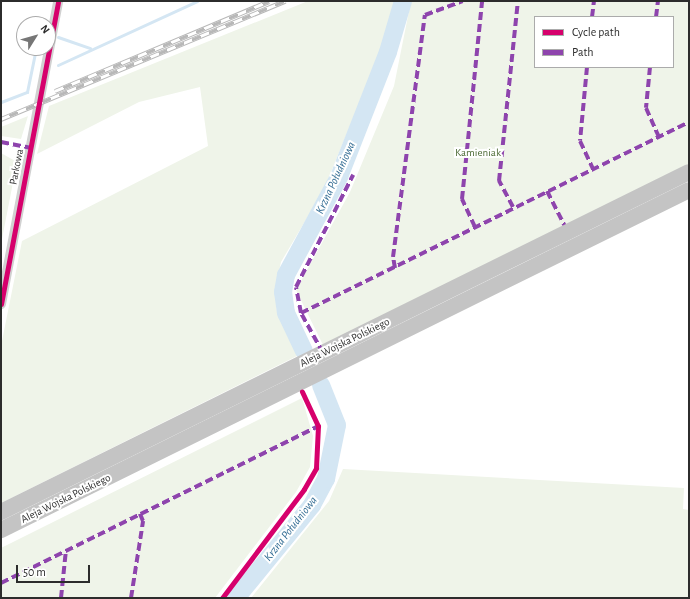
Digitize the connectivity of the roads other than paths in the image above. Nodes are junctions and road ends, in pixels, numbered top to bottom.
1 (58, 1) edge
2 (689, 172) edge
3 (689, 190) edge
4 (1, 304) edge
5 (1, 512) edge
6 (1, 530) edge

1 - 4 street, Parkowa
2 - 5 main road, Aleja Wojska Polskiego
3 - 6 main road, Aleja Wojska Polskiego

